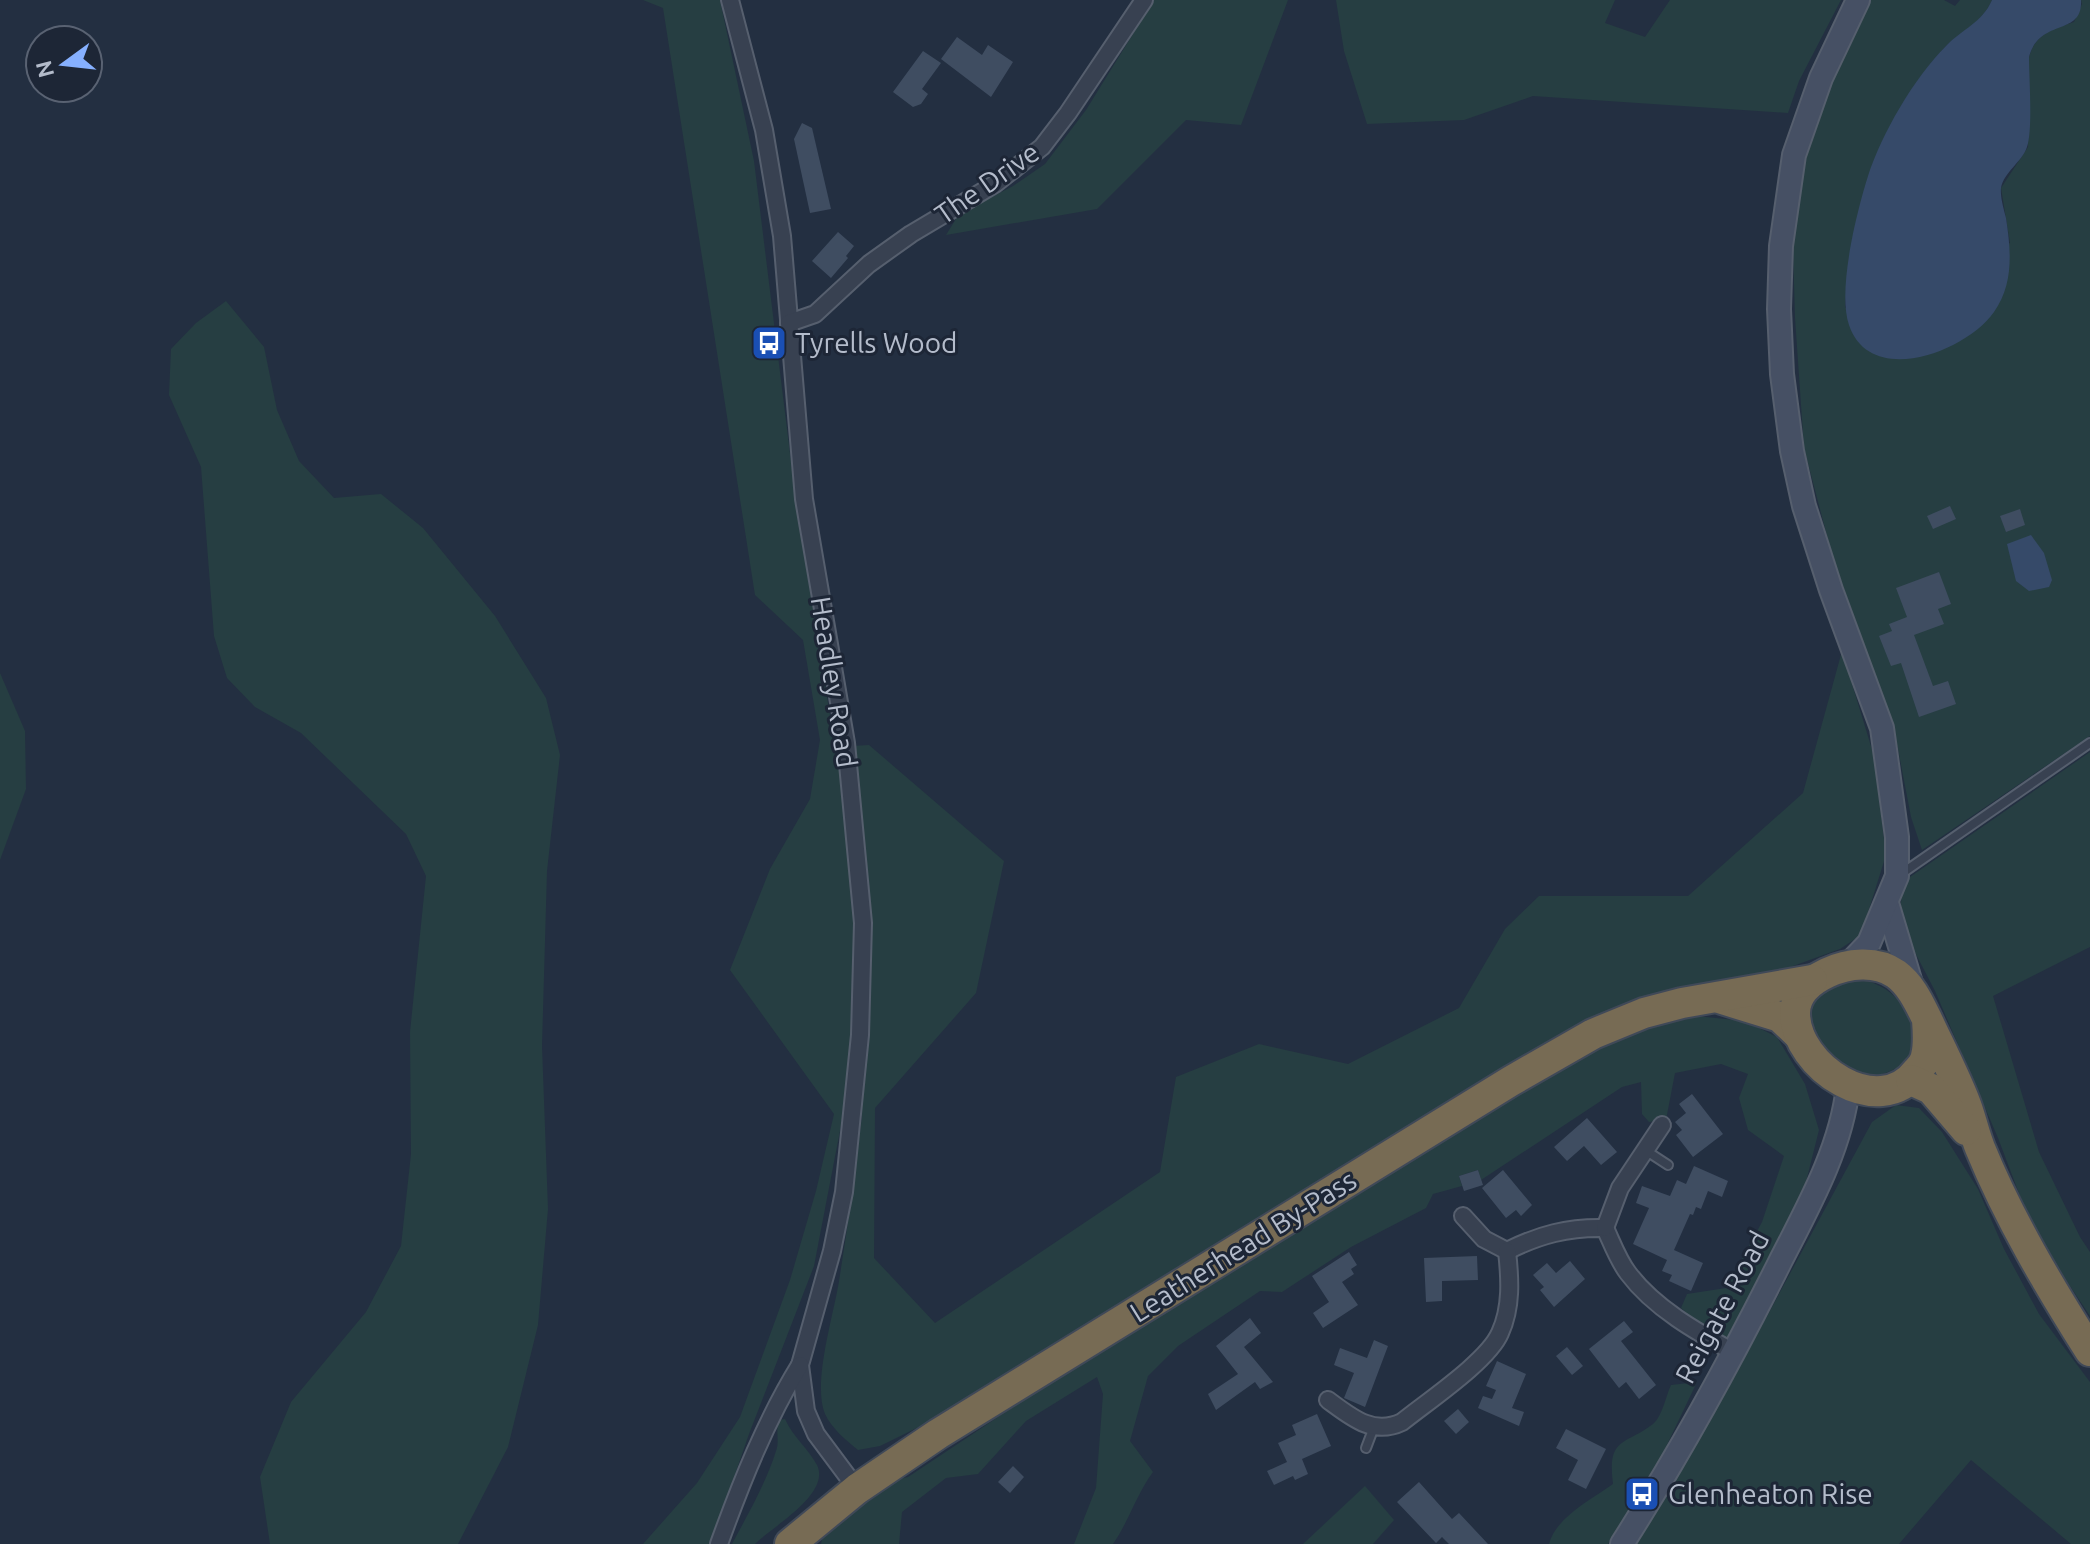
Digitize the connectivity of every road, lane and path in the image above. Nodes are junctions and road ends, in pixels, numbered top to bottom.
1 (730, 0) edge
2 (1144, 0) edge
3 (1858, 0) edge
4 (789, 323) junction
5 (2090, 743) edge
6 (1897, 876) junction
7 (1887, 903) junction
8 (1848, 965) junction
9 (1812, 980) junction
10 (1720, 998) junction
11 (1920, 1007) junction
12 (1799, 1035) junction
13 (1911, 1080) junction
14 (1848, 1087) junction
15 (1662, 1125) dead end
16 (1980, 1147) junction
17 (1645, 1150) junction
18 (1668, 1165) dead end
19 (1463, 1216) dead end
20 (1605, 1228) junction
21 (1507, 1251) junction
22 (2090, 1351) edge
23 (1735, 1353) junction
24 (800, 1365) junction
25 (1328, 1400) dead end
26 (1374, 1427) junction
27 (1366, 1448) dead end
28 (857, 1489) junction
29 (719, 1544) edge
30 (790, 1544) edge
31 (1622, 1544) edge

1 - 4 street, Headley Road
2 - 4 street, The Drive
3 - 6 main road
4 - 24 street, Headley Road
5 - 6 lane
6 - 7 main road
7 - 8 main road
7 - 11 main road
8 - 9 highway
8 - 11 highway
9 - 10 highway, Leatherhead By-Pass
9 - 12 highway
10 - 12 highway, Leatherhead By-Pass
10 - 28 highway, Leatherhead By-Pass
11 - 13 highway
11 - 16 highway
12 - 14 highway
13 - 14 highway
13 - 16 highway
14 - 23 main road, Reigate Road
15 - 17 street
16 - 22 highway
17 - 18 lane
17 - 20 street
19 - 21 street
20 - 21 street
20 - 23 street
21 - 26 street
23 - 31 main road, Reigate Road
24 - 28 street, Headley Road
24 - 29 street, Headley Road
25 - 26 street
26 - 27 lane
28 - 30 highway, Leatherhead By-Pass

